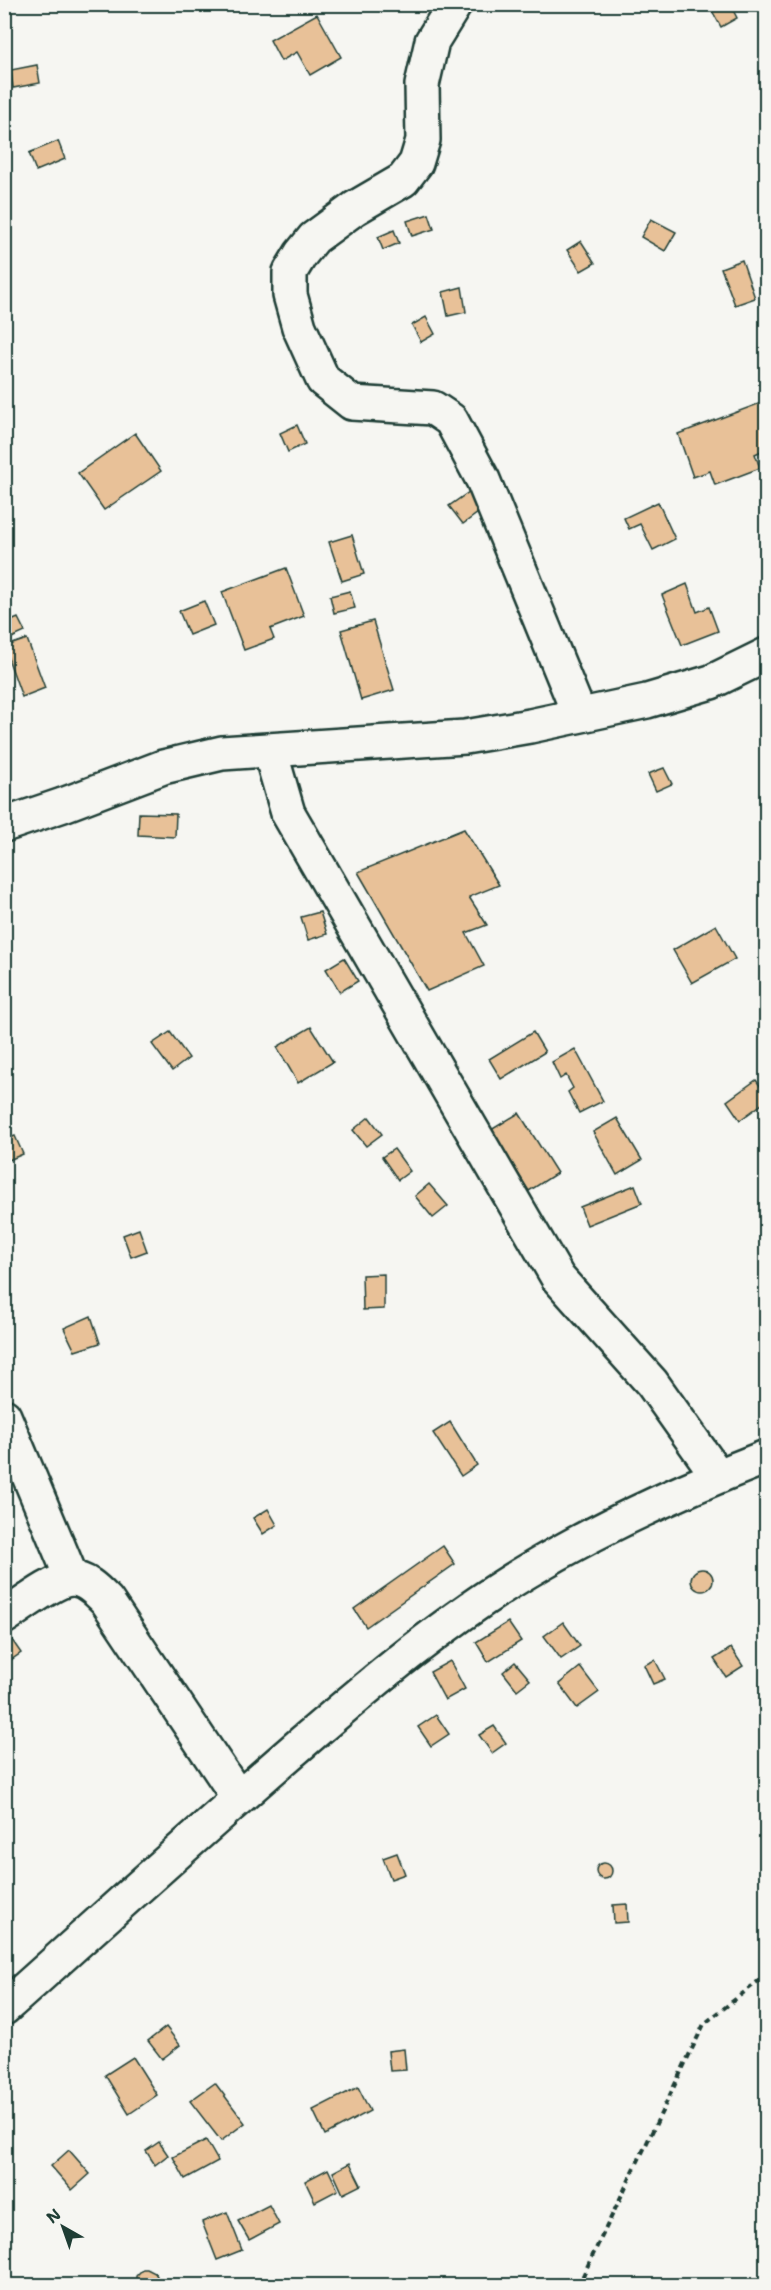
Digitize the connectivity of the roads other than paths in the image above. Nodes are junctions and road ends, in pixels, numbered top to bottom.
1 (455, 4) edge
2 (766, 655) edge
3 (579, 714) junction
4 (270, 751) junction
5 (4, 825) edge
6 (4, 1416) edge
7 (766, 1457) edge
8 (718, 1476) junction
9 (72, 1578) junction
10 (4, 1617) edge
11 (238, 1797) junction
12 (4, 2008) edge

1 - 3 street
2 - 3 street
3 - 4 street
4 - 5 street
4 - 8 street
6 - 9 street
7 - 8 street
8 - 11 street
9 - 10 street
9 - 11 street
11 - 12 street

